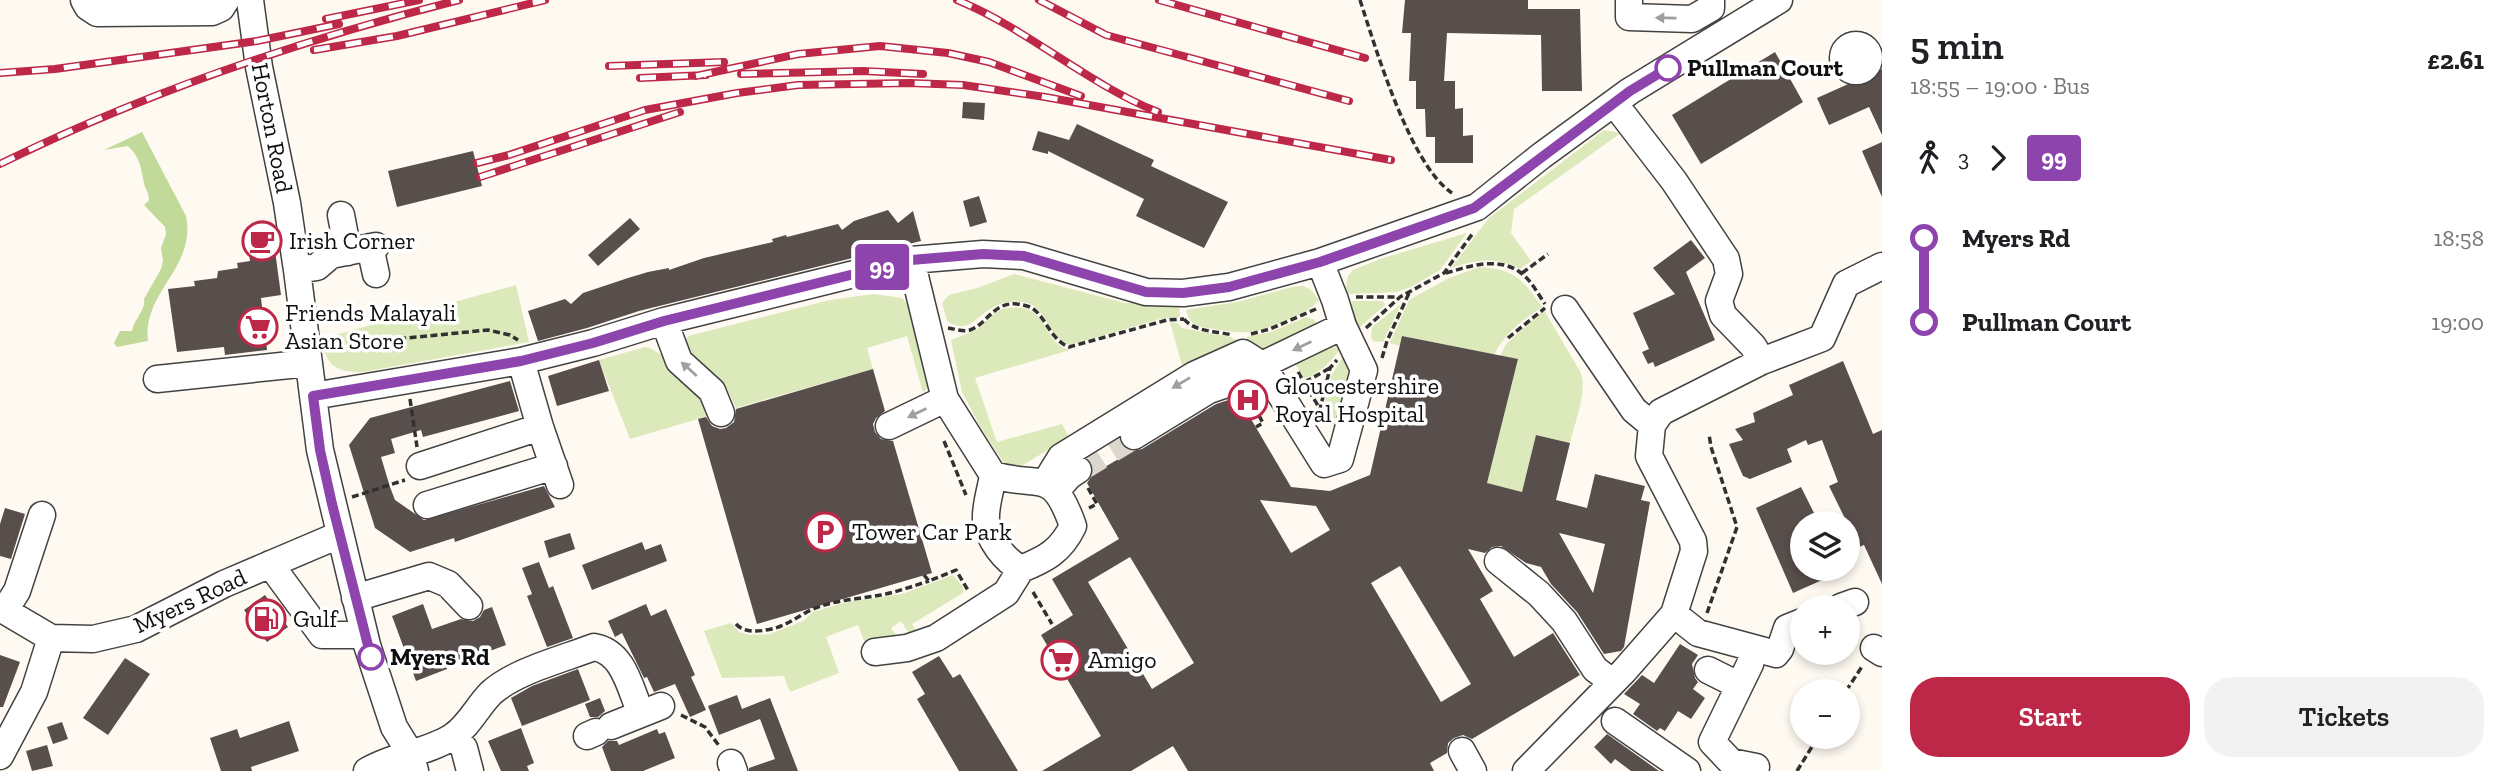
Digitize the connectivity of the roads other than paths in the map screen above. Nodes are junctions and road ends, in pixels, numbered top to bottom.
1 (84, 0) edge
2 (226, 0) edge
3 (1629, 0) edge
4 (1711, 0) edge
5 (1779, 0) edge
6 (252, 7) edge
7 (1614, 103) junction
8 (341, 215) dead end
9 (365, 248) junction
10 (911, 260) junction
11 (1320, 262) junction
12 (1882, 266) edge
13 (297, 270) junction
14 (376, 274) dead end
15 (1554, 310) road end
16 (664, 321) junction
17 (1348, 336) junction
18 (526, 360) junction
19 (1762, 361) junction
20 (309, 363) junction
21 (1262, 365) junction
22 (157, 379) dead end
23 (313, 396) junction
24 (945, 399) junction
25 (721, 413) dead end
26 (1652, 425) junction
27 (889, 426) dead end
28 (540, 427) junction
29 (1134, 436) tunnel mouth
30 (1079, 470) tunnel mouth
31 (414, 472) road end
32 (993, 475) junction
33 (1051, 487) junction
34 (428, 505) dead end
35 (42, 515) dead end
36 (339, 535) junction
37 (1498, 561) dead end
38 (270, 565) junction
39 (1021, 569) junction
40 (355, 598) junction
41 (469, 606) dead end
42 (2, 609) edge
43 (1674, 614) junction
44 (1790, 627) edge
45 (364, 635) junction
46 (51, 638) junction
47 (1754, 648) junction
48 (875, 652) dead end
49 (1708, 670) dead end
50 (1612, 682) junction
51 (1738, 685) junction
52 (1615, 720) dead end
53 (598, 732) dead end
54 (454, 736) junction
55 (0, 755) edge
56 (412, 762) edge
57 (1756, 767) dead end
58 (367, 771) edge
59 (470, 771) edge
60 (1526, 771) edge
61 (1687, 771) edge

1 - 2 street
4 -> 3 street
5 - 7 street
6 - 13 street, Horton Road
7 - 11 street
7 - 19 street
8 - 9 street
9 - 13 street
9 - 14 street
10 - 11 street
10 - 16 street
10 - 24 street
11 - 17 street
12 - 19 street
13 - 20 street, Horton Road
15 - 26 street
16 - 18 street
25 -> 16 street
17 -> 21 street
17 - 21 street
18 - 23 street
18 - 28 street
19 - 26 street
20 - 22 street
20 - 23 street, Horton Road
21 - 29 street
21 -> 33 street
23 - 36 street, Horton Road
24 -> 27 street
24 - 32 street
26 - 43 street
28 - 31 street
28 - 34 street
30 - 33 street
32 - 33 street
32 - 39 street
33 - 39 street
35 - 42 street
36 - 38 street, Myers Road
36 - 40 street, Horton Road
37 - 50 street
38 - 45 street
38 - 46 street, Myers Road
39 - 48 street
40 - 41 street
40 - 45 street, Horton Road
42 - 46 street, Myers Road
43 - 47 street
43 - 50 street
44 - 47 street
45 - 56 street, Horton Road
46 - 55 street
47 - 51 street
49 - 51 street
50 - 60 street
51 - 57 street
52 - 61 street
53 - 54 street
54 - 56 street
54 - 59 street
56 - 58 street

